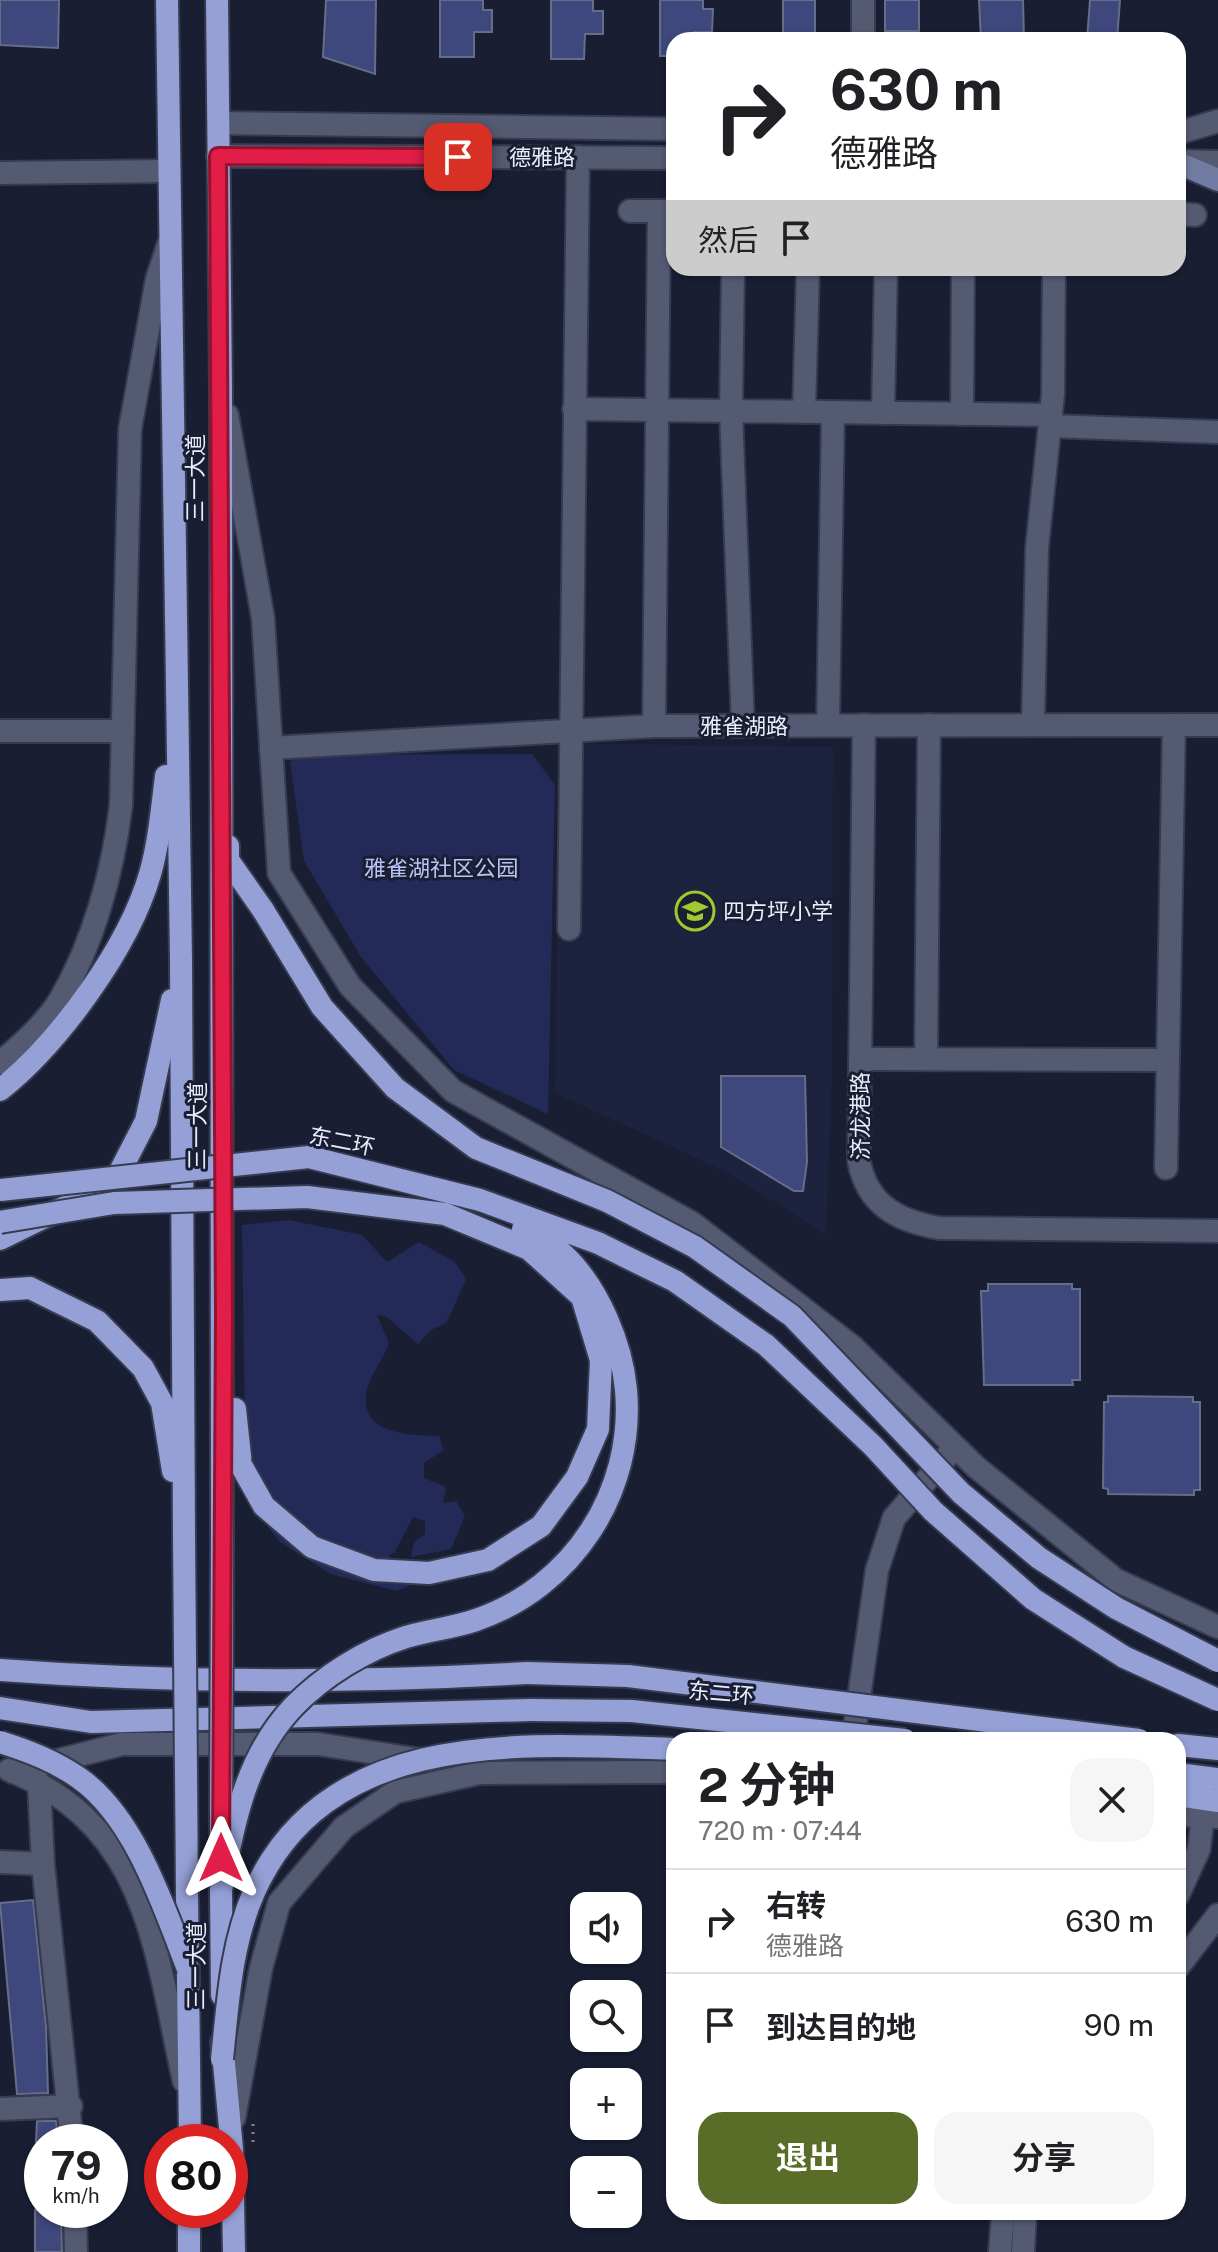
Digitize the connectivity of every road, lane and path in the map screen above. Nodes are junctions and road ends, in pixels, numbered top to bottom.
1 (167, 0) edge
2 (217, 0) edge
3 (863, 0) edge
4 (863, 32) edge
5 (1218, 121) edge
6 (219, 123) junction
7 (666, 129) edge
8 (1186, 133) edge
9 (1186, 137) edge
10 (1218, 140) edge
11 (218, 156) junction
12 (578, 157) junction
13 (666, 158) edge
14 (1186, 162) edge
15 (1218, 162) edge
16 (1186, 166) edge
17 (0, 173) edge
18 (169, 178) junction
19 (1218, 180) edge
20 (0, 185) edge
21 (630, 211) dead end
22 (666, 211) edge
23 (666, 229) edge
24 (169, 243) junction
25 (733, 276) edge
26 (808, 276) edge
27 (886, 276) edge
28 (963, 276) edge
29 (1054, 276) edge
30 (221, 386) junction
31 (574, 409) junction
32 (656, 410) junction
33 (731, 411) junction
34 (804, 412) junction
35 (833, 412) junction
36 (883, 413) junction
37 (962, 414) junction
38 (1051, 421) junction
39 (1218, 432) edge
40 (221, 660) junction
41 (176, 696) junction
42 (828, 725) junction
43 (864, 725) junction
44 (929, 725) junction
45 (1033, 725) junction
46 (1174, 725) junction
47 (1218, 725) edge
48 (654, 726) junction
49 (743, 726) junction
50 (572, 730) junction
51 (0, 731) edge
52 (123, 731) junction
53 (271, 748) junction
54 (569, 929) dead end
55 (181, 960) junction
56 (860, 1059) junction
57 (926, 1059) junction
58 (1168, 1060) junction
59 (0, 1063) edge
60 (0, 1090) edge
61 (1166, 1168) dead end
62 (0, 1190) edge
63 (480, 1200) junction
64 (0, 1222) edge
65 (1218, 1231) edge
66 (0, 1239) edge
67 (0, 1290) edge
68 (224, 1316) junction
69 (955, 1447) junction
70 (184, 1535) junction
71 (1218, 1627) edge
72 (1218, 1661) edge
73 (0, 1670) edge
74 (1218, 1700) edge
75 (0, 1708) edge
76 (829, 1732) edge
77 (854, 1732) edge
78 (1075, 1732) edge
79 (0, 1742) edge
80 (1186, 1746) edge
81 (666, 1749) edge
82 (1218, 1749) edge
83 (7, 1769) edge
84 (666, 1772) edge
85 (479, 1773) junction
86 (1186, 1775) edge
87 (1218, 1779) edge
88 (39, 1784) junction
89 (1186, 1799) edge
90 (1213, 1811) edge
91 (1186, 1814) edge
92 (0, 1862) edge
93 (43, 1864) junction
94 (1186, 1877) edge
95 (221, 1890) junction
96 (1218, 1915) edge
97 (1186, 1957) edge
98 (188, 1969) junction
99 (222, 2059) junction
100 (190, 2105) junction
101 (71, 2106) junction
102 (0, 2109) edge
103 (72, 2124) edge
104 (190, 2124) edge
105 (229, 2124) edge
106 (234, 2124) edge
107 (1002, 2220) edge
108 (1025, 2220) edge
109 (75, 2228) edge
110 (189, 2228) edge
111 (234, 2228) edge
112 (76, 2252) edge
113 (189, 2252) edge
114 (234, 2252) edge
115 (1000, 2252) edge
116 (1023, 2252) edge

1 - 18 highway, 三一大道
2 - 6 highway, 三一大道
3 - 4 street
5 - 8 street
6 - 7 street, 德雅路
6 - 11 highway, 三一大道
9 - 10 street
11 - 12 street, 德雅路
11 - 30 highway, 三一大道
12 - 13 street, 德雅路
12 - 31 street
14 - 15 street
16 - 19 main road
17 - 18 street
18 - 20 street
18 - 24 highway, 三一大道
21 - 22 street
23 - 32 street
24 - 41 highway, 三一大道
24 - 52 street
25 - 33 street
26 - 34 street
27 - 36 street
28 - 37 street
29 - 38 street
30 - 40 highway, 三一大道
30 - 53 street
31 - 32 street
31 - 50 street
32 - 33 street
32 - 48 street
33 - 34 street
33 - 49 street
34 - 35 street
35 - 36 street
35 - 42 street
36 - 37 street
37 - 38 street
38 - 39 street
38 - 45 street
40 - 68 highway, 三一大道
40 - 72 highway, bridge
41 - 55 highway, 三一大道
41 - 60 highway
42 - 43 street, 雅雀湖路
42 - 49 street, 雅雀湖路
43 - 44 street, 雅雀湖路
43 - 56 street, 济龙港路
44 - 45 street, 雅雀湖路
44 - 57 street
45 - 46 street, 雅雀湖路
46 - 47 street, 雅雀湖路
46 - 58 street
48 - 49 street, 雅雀湖路
48 - 50 street, 雅雀湖路
50 - 53 street, 雅雀湖路
50 - 54 street
51 - 52 street
52 - 59 street
53 - 69 street
55 - 66 highway
55 - 70 highway, 三一大道
56 - 57 street
56 - 65 street, 济龙港路
57 - 58 street
58 - 61 street
62 - 63 highway, 东二环, bridge
63 - 74 highway, bridge
63 - 95 highway, bridge
64 - 68 highway, bridge
67 - 70 highway
68 - 95 highway, 三一大道, bridge
69 - 71 street
69 - 77 street
70 - 98 highway, 三一大道, bridge
73 - 78 highway, bridge
75 - 76 highway, 东二环, bridge
79 - 98 highway, bridge
80 - 82 highway
81 - 99 highway, bridge
83 - 85 street
83 - 88 street
84 - 85 street
85 - 106 street
86 - 87 highway
88 - 93 street
88 - 100 street
89 - 90 highway
90 - 91 street
90 - 94 street
92 - 93 street
93 - 101 street
95 - 99 highway, 三一大道, bridge
96 - 97 street
98 - 100 highway, 三一大道
99 - 105 highway, 三一大道
100 - 104 highway, 三一大道
101 - 102 street
101 - 103 street
107 - 115 street
108 - 116 street
109 - 112 street
110 - 113 highway
111 - 114 highway, 三一大道

